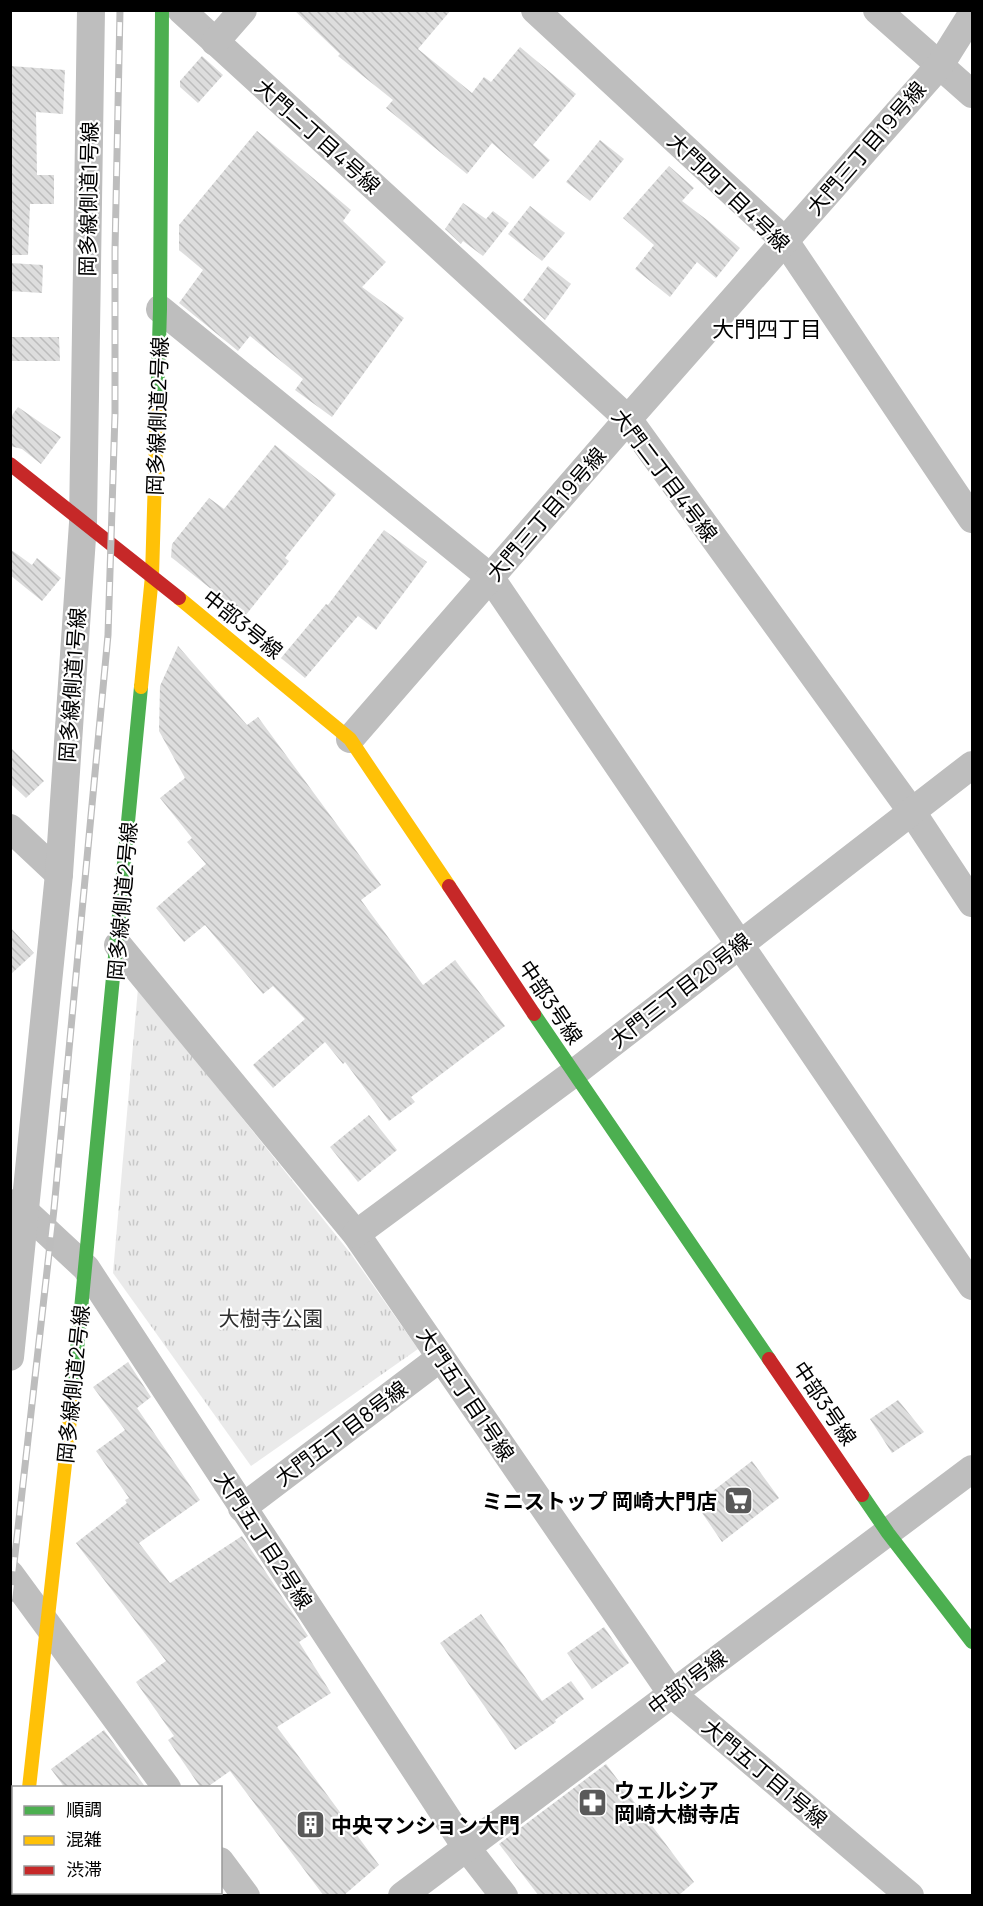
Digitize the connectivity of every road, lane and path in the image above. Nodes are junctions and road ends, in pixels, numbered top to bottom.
1 (91, 10) edge
2 (162, 10) edge
3 (182, 10) edge
4 (243, 10) edge
5 (536, 10) edge
6 (877, 10) edge
7 (972, 14) edge
8 (215, 42) junction
9 (940, 65) junction
10 (972, 94) edge
11 (785, 241) junction
12 (160, 309) junction
13 (628, 419) junction
14 (10, 464) edge
15 (972, 519) edge
16 (83, 523) junction
17 (152, 576) junction
18 (490, 577) junction
19 (350, 739) junction
20 (972, 765) edge
21 (912, 812) junction
22 (10, 828) edge
23 (59, 874) junction
24 (972, 903) edge
25 (741, 943) junction
26 (118, 945) junction
27 (574, 1073) junction
28 (18, 1205) edge
29 (356, 1234) junction
30 (86, 1268) junction
31 (972, 1286) edge
32 (10, 1357) edge
33 (441, 1358) junction
34 (972, 1469) edge
35 (242, 1508) junction
36 (888, 1533) junction
37 (10, 1574) edge
38 (48, 1625) junction
39 (972, 1642) edge
40 (672, 1694) junction
41 (29, 1786) edge
42 (166, 1786) edge
43 (466, 1846) junction
44 (222, 1864) edge
45 (246, 1896) edge
46 (402, 1896) edge
47 (504, 1896) edge
48 (910, 1896) edge

1 - 16 street, 岡多線側道1号線
2 - 12 street, 岡多線側道2号線
3 - 8 street, 大門二丁目4号線
4 - 8 street
5 - 11 street, 大門四丁目4号線
6 - 9 street
7 - 9 street, 大門三丁目19号線
8 - 13 street, 大門二丁目4号線
9 - 10 street
9 - 11 street, 大門三丁目19号線
11 - 13 street, 大門三丁目19号線
11 - 15 street, 大門四丁目4号線
12 - 17 street, 岡多線側道2号線
12 - 18 street
13 - 18 street, 大門三丁目19号線
13 - 21 street, 大門二丁目4号線
14 - 16 street, 中部3号線
16 - 17 street, 中部3号線
16 - 23 street, 岡多線側道1号線
17 - 19 street, 中部3号線
17 - 26 street, 岡多線側道2号線
18 - 19 street, 大門三丁目19号線
18 - 25 street
19 - 27 street, 中部3号線
20 - 21 street, 大門三丁目20号線
21 - 24 street, 大門二丁目4号線
21 - 25 street, 大門三丁目20号線
22 - 23 street
23 - 28 street, 岡多線側道1号線
25 - 27 street, 大門三丁目20号線
25 - 31 street
26 - 29 street, 大門五丁目1号線
26 - 30 street, 岡多線側道2号線
27 - 29 street, 大門三丁目20号線
27 - 36 street, 中部3号線
28 - 30 street, 大門五丁目2号線
28 - 32 street, 岡多線側道1号線
29 - 33 street, 大門五丁目1号線
30 - 35 street, 大門五丁目2号線
30 - 38 street, 岡多線側道2号線
33 - 35 street, 大門五丁目8号線
33 - 40 street, 大門五丁目1号線
34 - 36 street, 中部1号線
35 - 43 street, 大門五丁目2号線
36 - 39 street, 中部3号線
36 - 40 street, 中部1号線
37 - 38 street
38 - 41 street, 岡多線側道2号線
38 - 42 street
40 - 43 street, 中部1号線
40 - 48 street, 大門五丁目1号線
43 - 46 street, 中部1号線
43 - 47 street, 大門五丁目2号線
44 - 45 street

